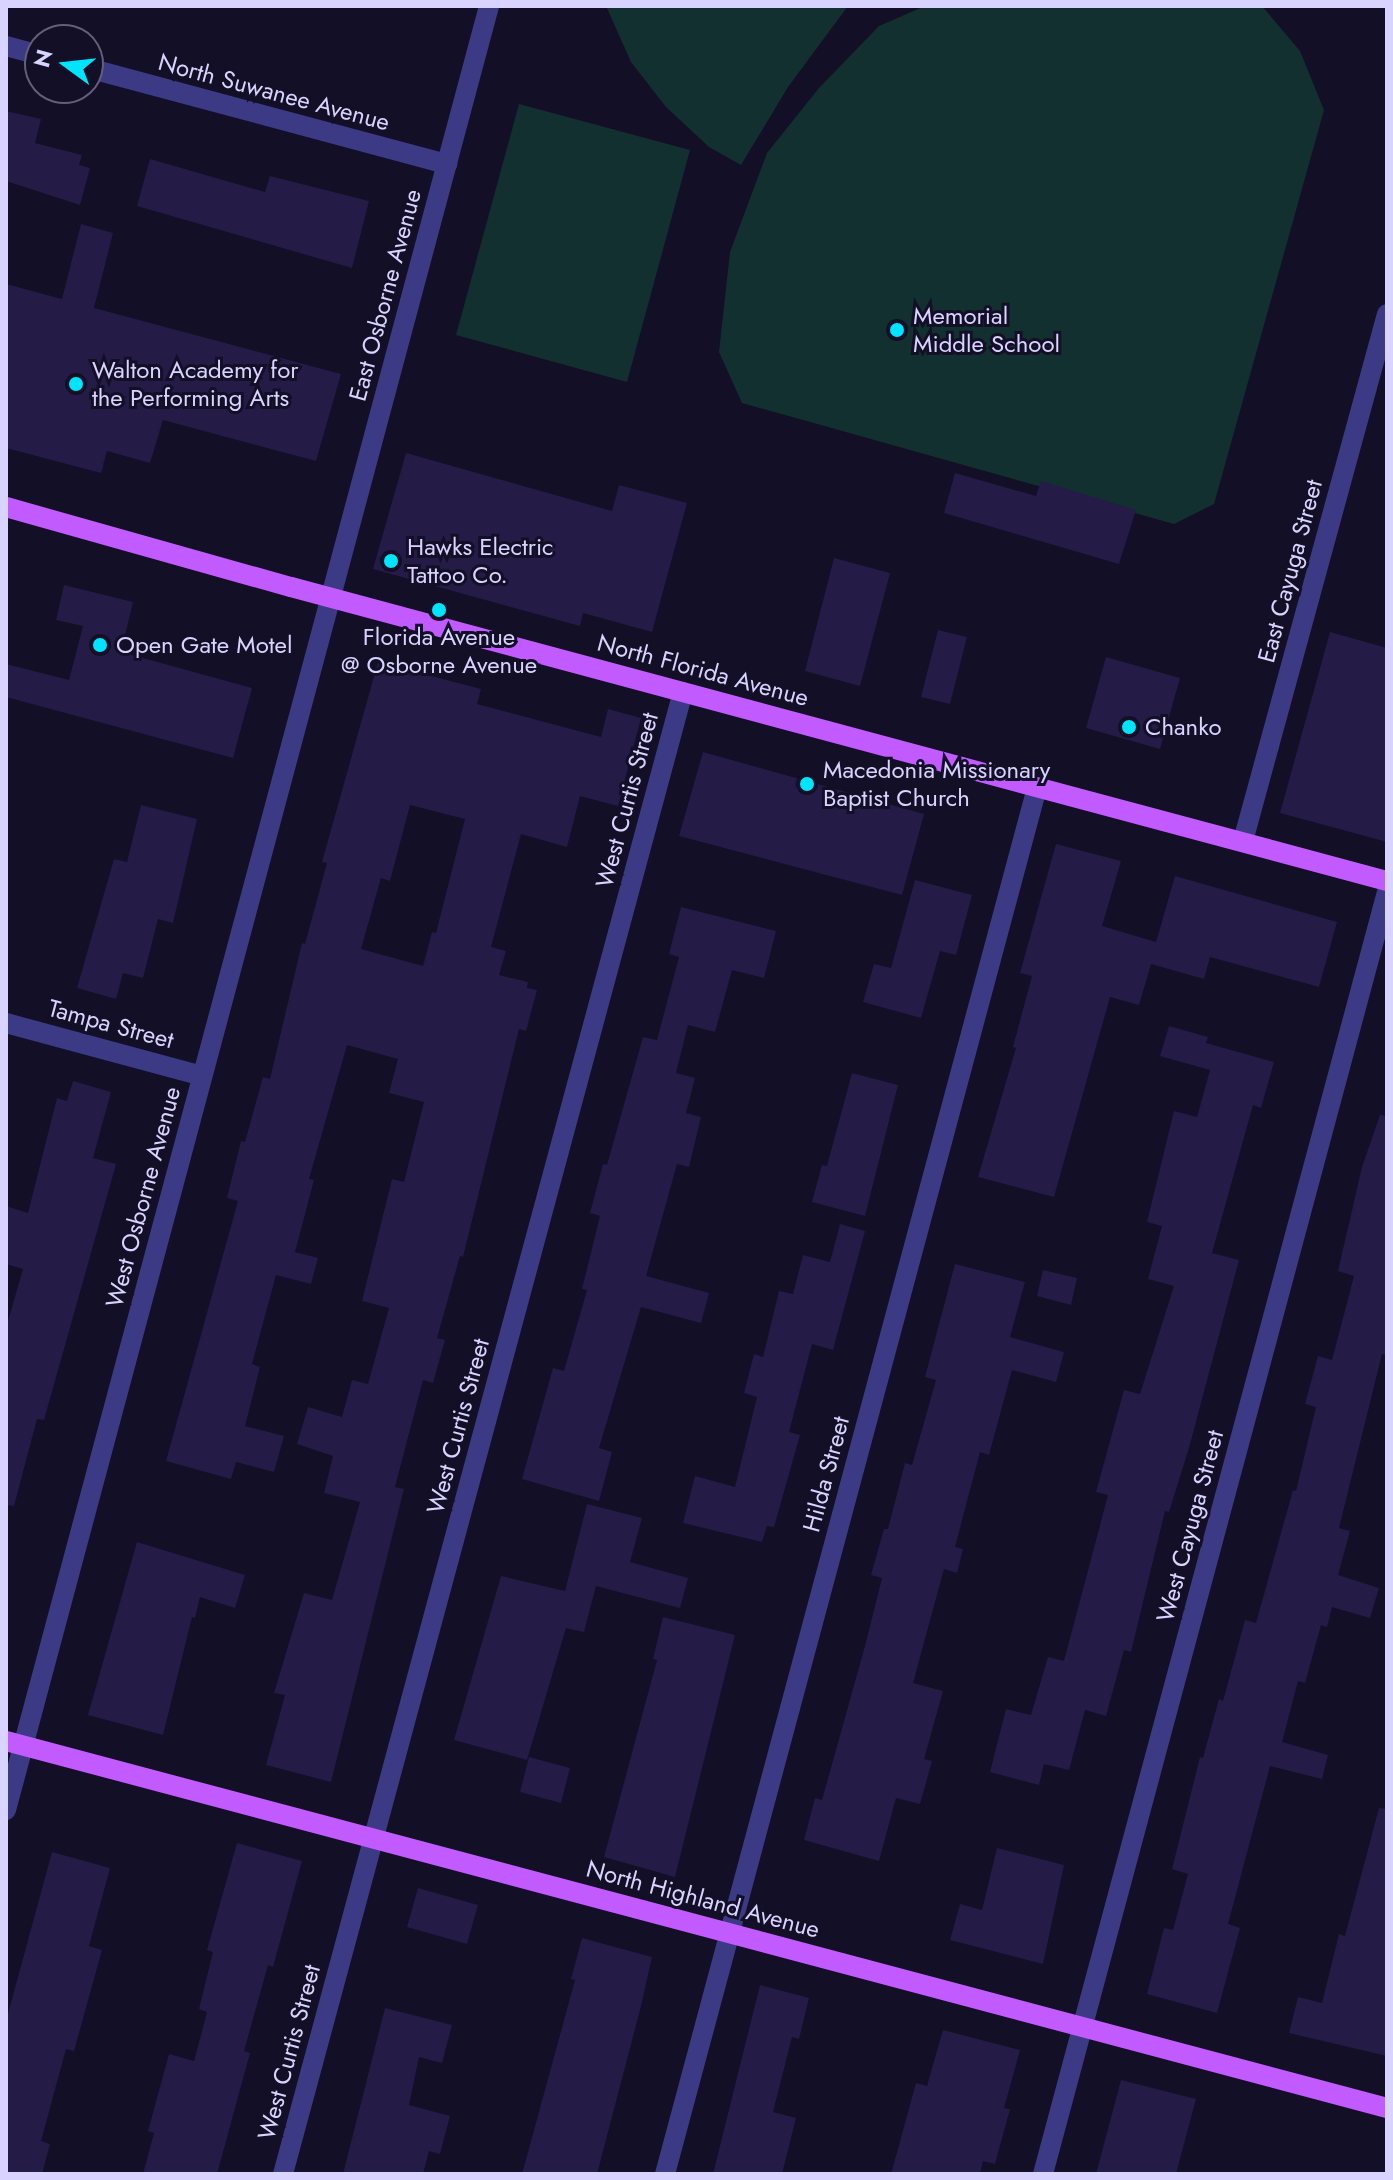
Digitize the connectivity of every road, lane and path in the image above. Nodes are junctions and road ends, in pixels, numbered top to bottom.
1 (489, 6) edge
2 (104, 72) edge
3 (447, 164) junction
4 (1387, 314) edge
5 (1367, 388) junction
6 (1387, 393) edge
7 (6, 507) edge
8 (330, 597) junction
9 (683, 692) junction
10 (1037, 788) junction
11 (1243, 841) junction
12 (1387, 881) edge
13 (1387, 892) edge
14 (6, 1023) edge
15 (202, 1076) junction
16 (15, 1743) edge
17 (6, 1810) edge
18 (374, 1839) junction
19 (729, 1932) junction
20 (1083, 2028) junction
21 (1387, 2108) edge
22 (283, 2174) edge
23 (665, 2174) edge
24 (1043, 2174) edge

1 - 3 street, East Osborne Avenue
2 - 3 street, North Suwanee Avenue
3 - 8 street, East Osborne Avenue
4 - 5 street, East Cayuga Street
5 - 6 street
5 - 11 street, East Cayuga Street
7 - 8 main road, North Florida Avenue
8 - 9 main road, North Florida Avenue
8 - 15 street, West Osborne Avenue
9 - 10 main road, North Florida Avenue
9 - 18 street, West Curtis Street
10 - 11 main road, North Florida Avenue
10 - 19 street, Hilda Street
11 - 12 main road, North Florida Avenue
13 - 20 street, West Cayuga Street
14 - 15 street, Tampa Street
15 - 16 street, West Osborne Avenue
16 - 17 street, West Osborne Avenue
16 - 18 main road, North Highland Avenue
18 - 19 main road, North Highland Avenue
18 - 22 street, West Curtis Street
19 - 20 main road, North Highland Avenue
19 - 23 street, Hilda Street
20 - 21 main road, North Highland Avenue
20 - 24 street, West Cayuga Street

